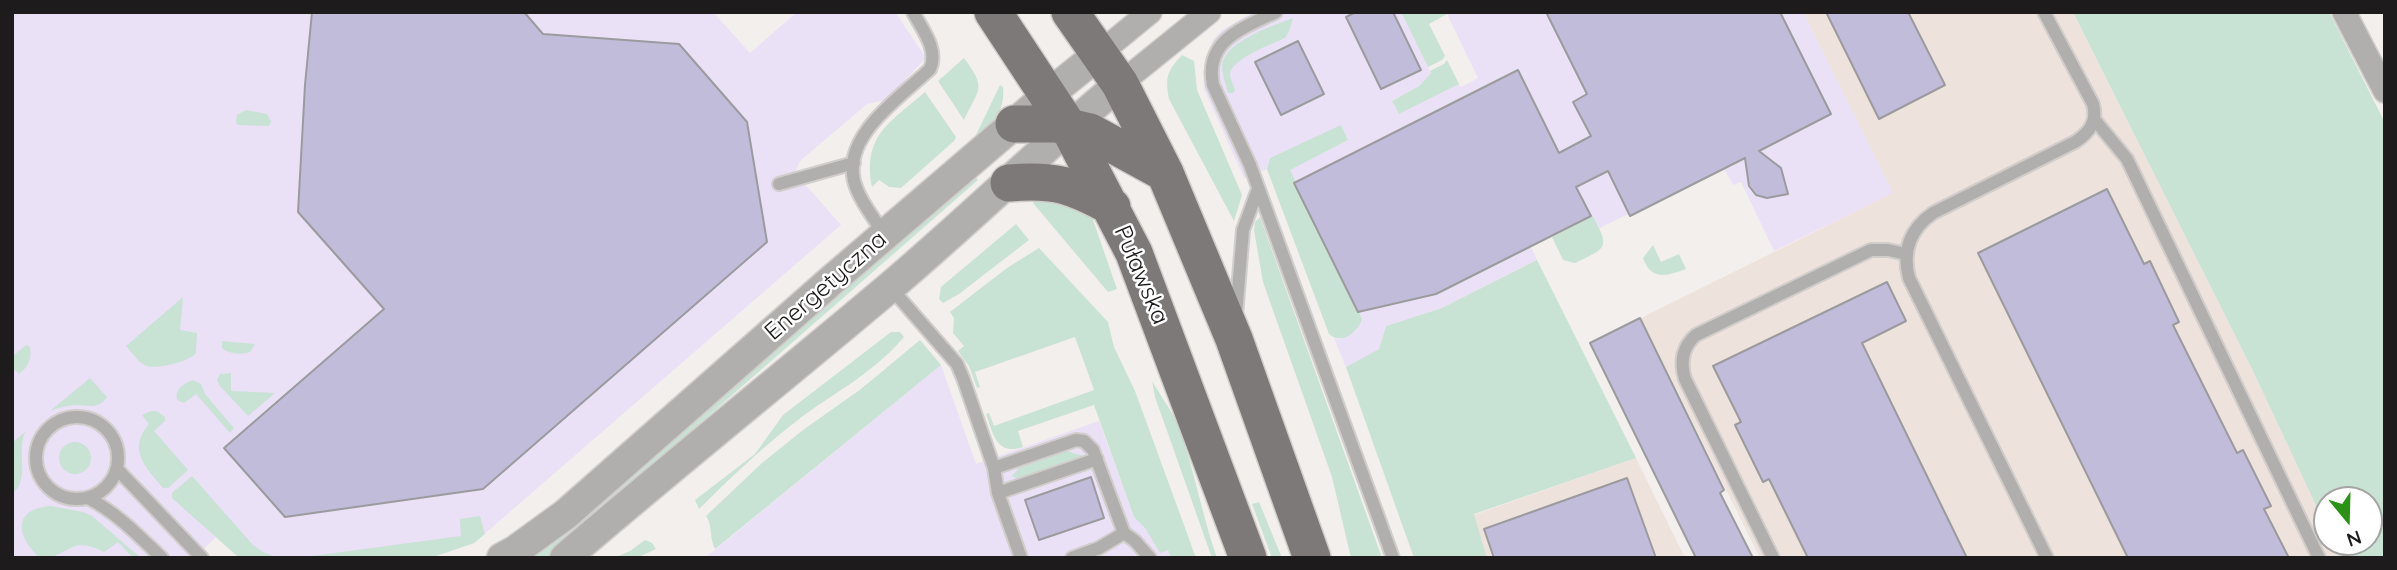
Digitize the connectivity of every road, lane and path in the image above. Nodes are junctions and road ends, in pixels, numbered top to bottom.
1 (913, 12) edge
2 (993, 12) edge
3 (1070, 12) edge
4 (1150, 12) edge
5 (1209, 12) edge
6 (1276, 12) edge
7 (2044, 12) edge
8 (2344, 12) edge
9 (1100, 53) junction
10 (1120, 83) junction
11 (2385, 91) edge
12 (1048, 94) junction
13 (2094, 120) junction
14 (1014, 124) junction
15 (1068, 126) junction
16 (854, 163) junction
17 (1165, 173) junction
18 (1009, 183) junction
19 (779, 184) dead end
20 (1258, 189) junction
21 (1112, 207) junction
22 (885, 236) junction
23 (1906, 254) junction
24 (890, 287) junction
25 (1234, 339) junction
26 (1097, 459) junction
27 (994, 468) junction
28 (117, 469) junction
29 (998, 493) junction
30 (88, 498) junction
31 (1124, 534) junction
32 (162, 558) edge
33 (202, 558) edge
34 (502, 558) edge
35 (565, 558) edge
36 (1021, 558) edge
37 (1072, 558) edge
38 (1150, 558) edge
39 (1248, 558) edge
40 (1312, 558) edge
41 (1393, 558) edge
42 (1773, 558) edge
43 (2047, 558) edge
44 (2319, 558) edge

1 - 16 lane
2 - 12 main road, Puławska
3 - 9 main road
4 - 9 street, Energetyczna
5 - 10 street, Energetyczna
6 - 20 lane
7 - 13 lane
8 - 11 street
9 - 10 main road
9 - 12 street, Energetyczna
10 - 15 street, Energetyczna
10 - 17 main road
12 - 14 street, Energetyczna
12 - 15 main road, Puławska
13 - 23 lane
13 - 44 lane
14 - 15 main road
14 - 22 street, Energetyczna
15 - 17 main road
15 - 18 street, Energetyczna
15 - 21 main road, Puławska
16 - 19 lane
16 - 22 lane
17 - 25 main road
18 - 21 main road
18 - 24 street, Energetyczna
20 - 25 lane
20 - 41 lane
21 - 39 main road, Puławska
22 - 34 street, Energetyczna
23 - 42 lane
23 - 43 lane
24 - 27 lane
24 - 35 street, Energetyczna
25 - 40 main road
26 - 27 lane
26 - 29 lane
26 - 31 lane
27 - 29 lane
28 - 30 lane
28 - 30 lane
28 - 33 lane
29 - 36 lane
30 - 32 lane
31 - 37 lane
31 - 38 lane

